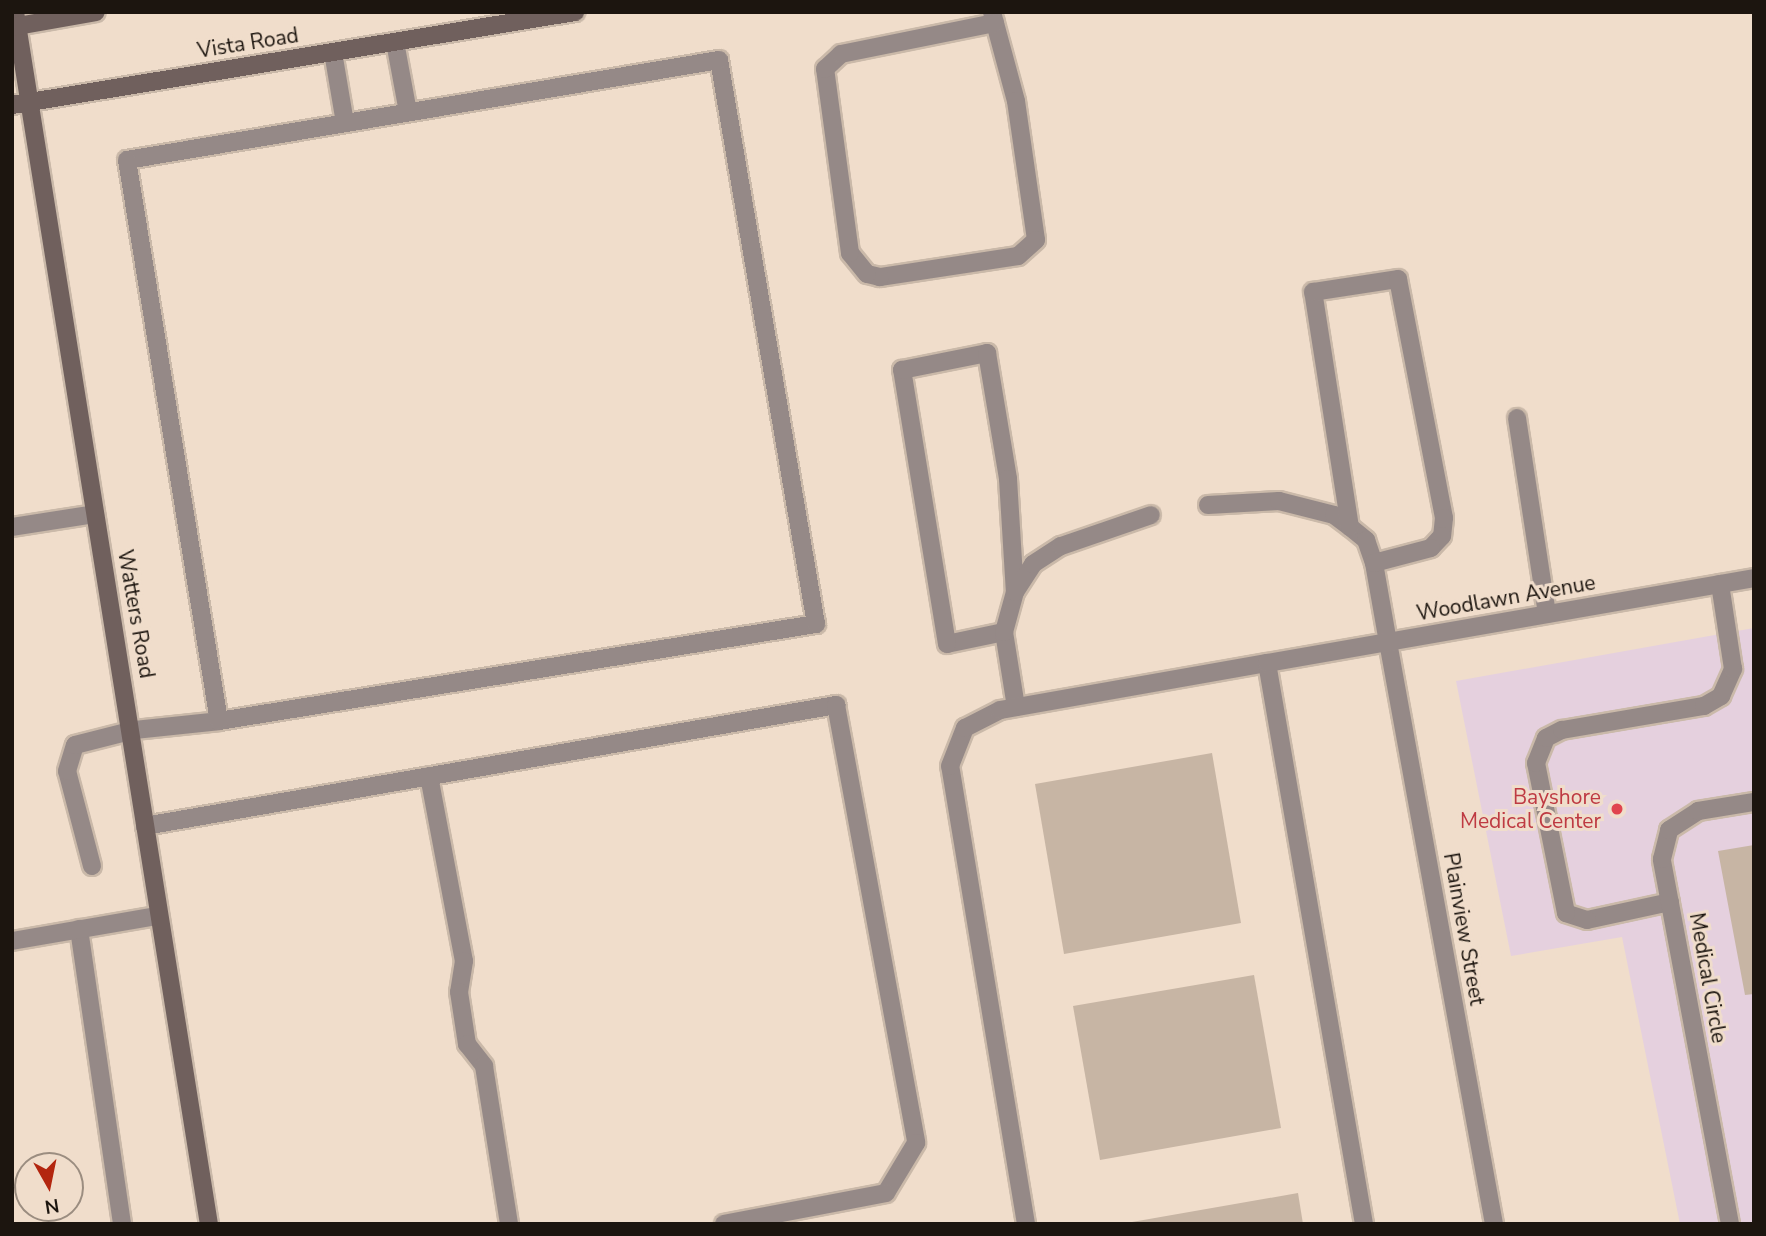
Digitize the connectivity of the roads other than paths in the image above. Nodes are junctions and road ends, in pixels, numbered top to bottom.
1 (96, 12) edge
2 (575, 12) edge
3 (994, 18) edge
4 (15, 21) edge
5 (396, 42) junction
6 (334, 52) junction
7 (32, 102) junction
8 (12, 105) edge
9 (408, 112) junction
10 (345, 123) junction
11 (1517, 418) dead end
12 (1208, 505) dead end
13 (95, 514) junction
14 (1151, 515) dead end
15 (12, 527) edge
16 (1350, 527) junction
17 (1374, 563) junction
18 (1754, 578) edge
19 (1720, 584) junction
20 (1015, 592) junction
21 (1547, 614) junction
22 (1004, 632) junction
23 (1388, 642) junction
24 (1266, 663) junction
25 (1016, 707) junction
26 (219, 721) junction
27 (134, 730) junction
28 (429, 776) junction
29 (1754, 802) edge
30 (145, 825) junction
31 (92, 866) dead end
32 (1670, 902) junction
33 (156, 916) junction
34 (79, 929) junction
35 (12, 941) edge
36 (122, 1224) edge
37 (209, 1224) edge
38 (509, 1224) edge
39 (724, 1224) edge
40 (1026, 1224) edge
41 (1364, 1224) edge
42 (1494, 1224) edge
43 (1730, 1224) edge

1 - 4 street
2 - 5 street, Vista Road
3 - 3 street
4 - 7 street, Watters Road
5 - 6 street, Vista Road
5 - 9 street
6 - 7 street, Vista Road
6 - 10 street
7 - 8 street, Vista Road
7 - 13 street, Watters Road
9 - 10 street
9 - 26 street
10 - 26 street
11 - 21 street
12 - 16 street
13 - 15 street
13 - 27 street, Watters Road
14 - 20 street
16 - 17 street, Plainview Street
16 - 17 street
17 - 23 street, Plainview Street
18 - 19 street, Woodlawn Avenue
19 - 21 street, Woodlawn Avenue
19 - 32 street
20 - 22 street
20 - 22 street
21 - 23 street, Woodlawn Avenue
22 - 25 street
23 - 24 street, Woodlawn Avenue
23 - 42 street, Plainview Street
24 - 25 street, Woodlawn Avenue
24 - 41 street
25 - 40 street, Woodlawn Avenue
26 - 27 street
27 - 30 street, Watters Road
27 - 31 street
28 - 30 street
28 - 38 street
28 - 39 street
29 - 32 street, Medical Circle
30 - 33 street, Watters Road
32 - 43 street, Medical Circle
33 - 34 street
33 - 37 street, Watters Road
34 - 35 street
34 - 36 street

